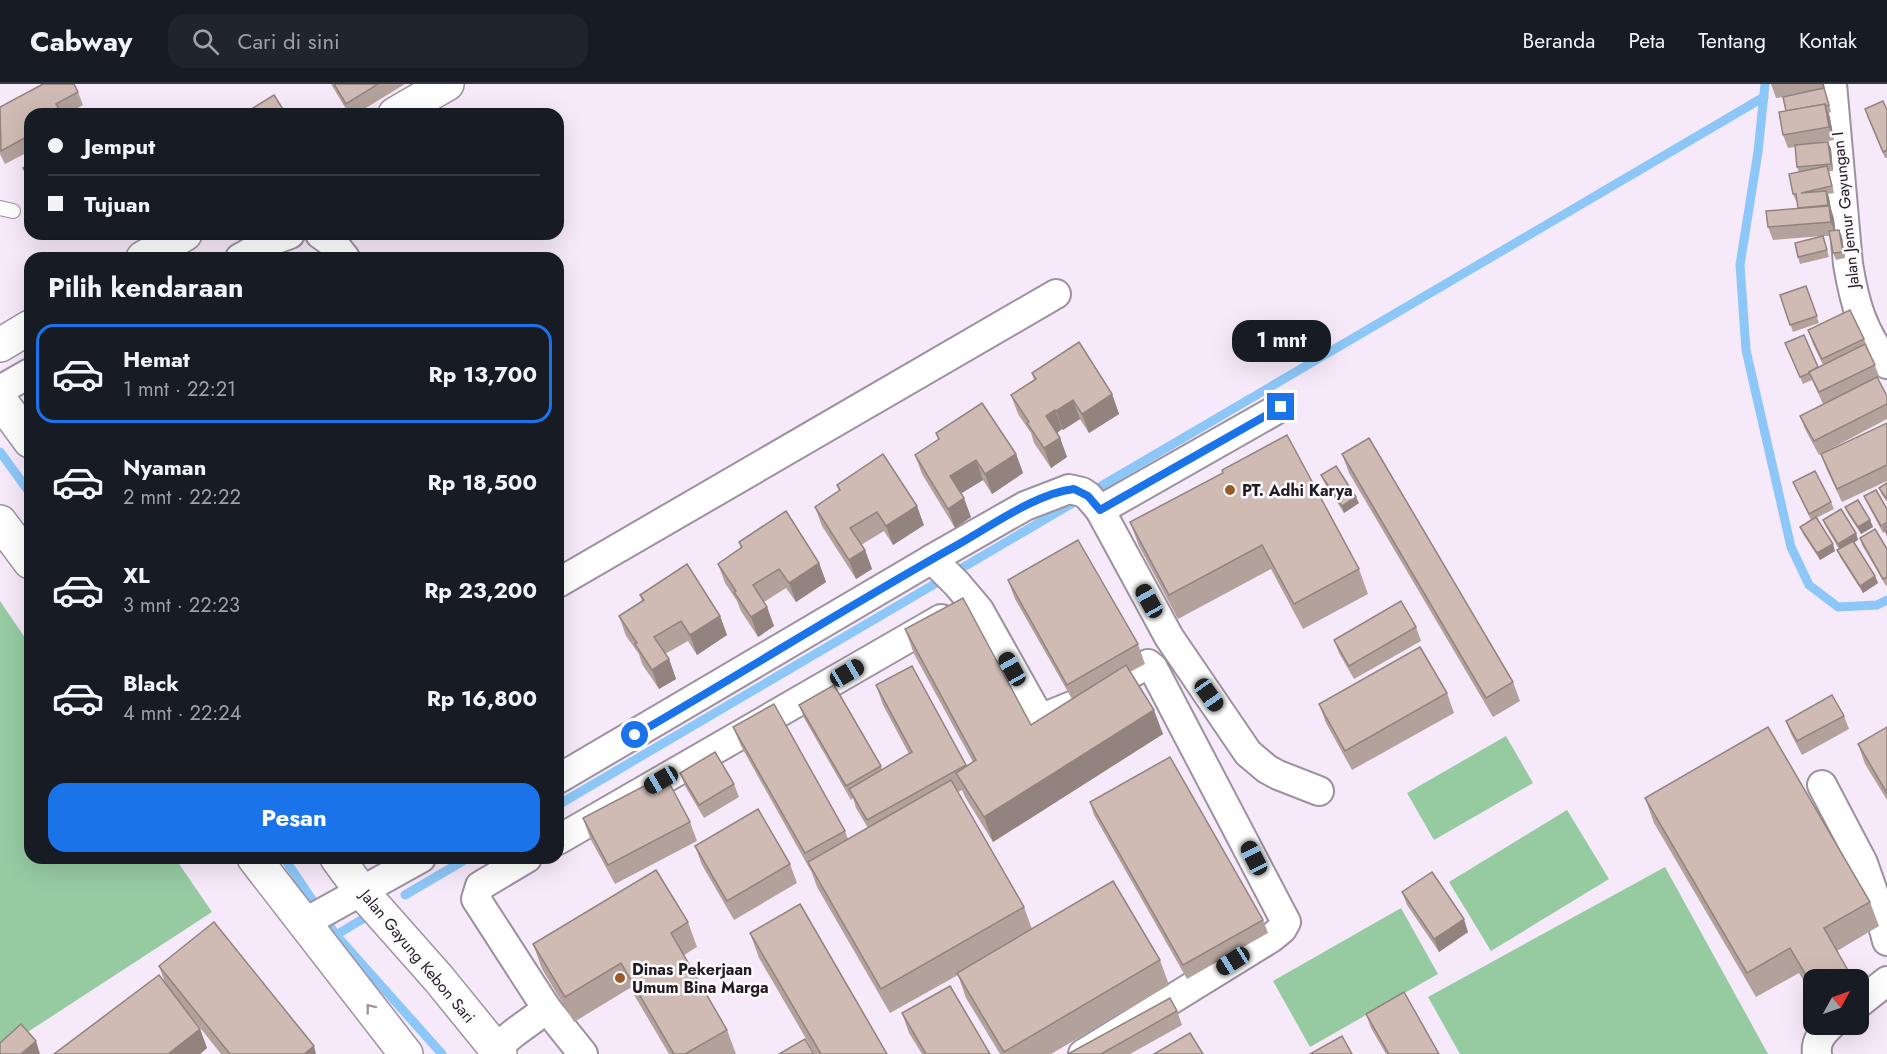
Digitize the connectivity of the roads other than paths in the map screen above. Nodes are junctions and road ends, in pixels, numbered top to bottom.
1 (447, 84) edge
2 (1832, 84) edge
3 (405, 108) edge
4 (174, 240) edge
5 (328, 240) edge
6 (281, 244) edge
7 (154, 252) edge
8 (258, 252) edge
9 (340, 252) edge
10 (1056, 294) dead end
11 (24, 331) edge
12 (0, 345) edge
13 (1887, 364) edge
14 (24, 377) edge
15 (0, 390) edge
16 (0, 400) edge
17 (1281, 407) dead end
18 (24, 433) edge
19 (1100, 510) junction
20 (0, 522) edge
21 (24, 554) edge
22 (950, 577) junction
23 (564, 580) edge
24 (564, 776) edge
25 (1822, 785) dead end
26 (1319, 791) dead end
27 (564, 836) edge
28 (261, 864) edge
29 (340, 864) edge
30 (411, 864) edge
31 (517, 864) edge
32 (357, 895) junction
33 (312, 919) junction
34 (1887, 941) edge
35 (1887, 981) edge
36 (1869, 995) edge
37 (548, 1010) junction
38 (1822, 1035) edge
39 (495, 1052) edge
40 (406, 1054) edge
41 (583, 1054) edge
42 (1083, 1054) edge
43 (1817, 1054) edge

1 - 3 main road
2 - 13 street, Jalan Jemur Gayungan I
4 - 7 main road
5 - 9 street
6 - 8 street
10 - 23 street
11 - 12 main road
14 - 15 street
16 - 18 main road
17 - 19 street
19 - 22 street
19 - 26 street
20 - 21 main road
22 - 24 street
22 - 27 street
22 - 42 street
25 - 34 street
28 - 33 main road
29 - 32 main road, Jalan Gayung Kebon Sari
30 - 32 street
31 - 37 street
32 - 33 street
32 - 39 main road, Jalan Gayung Kebon Sari
40 -> 33 main road
35 - 36 street
37 - 39 street
37 - 41 street
38 - 43 street

